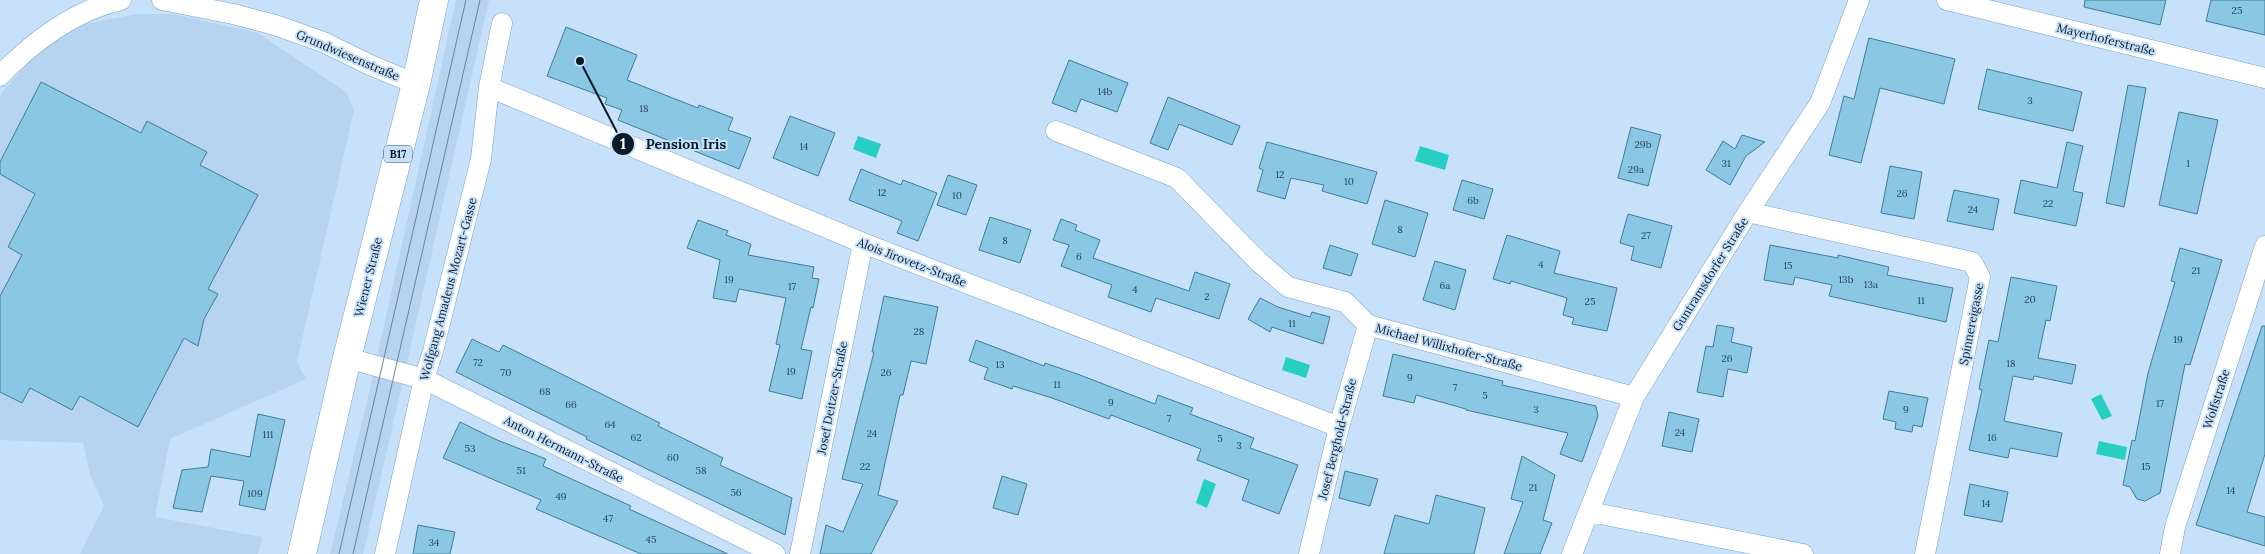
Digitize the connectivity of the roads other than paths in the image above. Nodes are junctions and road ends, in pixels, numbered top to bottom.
1 (121, 0) edge
2 (162, 0) edge
3 (434, 0) edge
4 (1859, 0) edge
5 (1947, 0) edge
6 (502, 23) dead end
7 (0, 76) edge
8 (2265, 78) edge
9 (416, 84) junction
10 (489, 88) junction
11 (1056, 131) dead end
12 (1748, 212) junction
13 (863, 242) junction
14 (2265, 246) edge
15 (1368, 325) junction
16 (347, 358) junction
17 (424, 379) junction
18 (1634, 397) junction
19 (1339, 427) junction
20 (1590, 512) junction
21 (302, 554) edge
22 (386, 554) edge
23 (775, 554) edge
24 (800, 554) edge
25 (1309, 554) edge
26 (1572, 554) edge
27 (1803, 554) edge
28 (1924, 554) edge
29 (2170, 554) edge

1 - 7 street
2 - 9 street, Grundwiesenstraße
3 - 9 main road, Wiener Straße / B17
4 - 12 street, Guntramsdorfer Straße
5 - 8 street, Mayerhoferstraße
6 - 10 street, Wolfgang Amadeus Mozart-Gasse
9 - 16 main road, Wiener Straße / B17
10 - 13 street, Alois Jirovetz-Straße
10 - 17 street, Wolfgang Amadeus Mozart-Gasse
11 - 15 street, Michael Willixhofer-Straße
12 - 18 street, Guntramsdorfer Straße
12 - 28 street, Spinnereigasse
13 - 19 street, Alois Jirovetz-Straße
13 - 24 street, Josef Deitzer-Straße
14 - 29 street, Wolfstraße
15 - 18 street, Michael Willixhofer-Straße
15 - 19 street, Josef Berghold-Straße
16 - 17 street, Anton Hermann-Straße
16 - 21 main road, Wiener Straße / B17
17 - 22 street, Wolfgang Amadeus Mozart-Gasse
17 - 23 street, Anton Hermann-Straße
18 - 20 street, Guntramsdorfer Straße
19 - 25 street, Josef Berghold-Straße
20 - 26 street, Guntramsdorfer Straße
20 - 27 street

